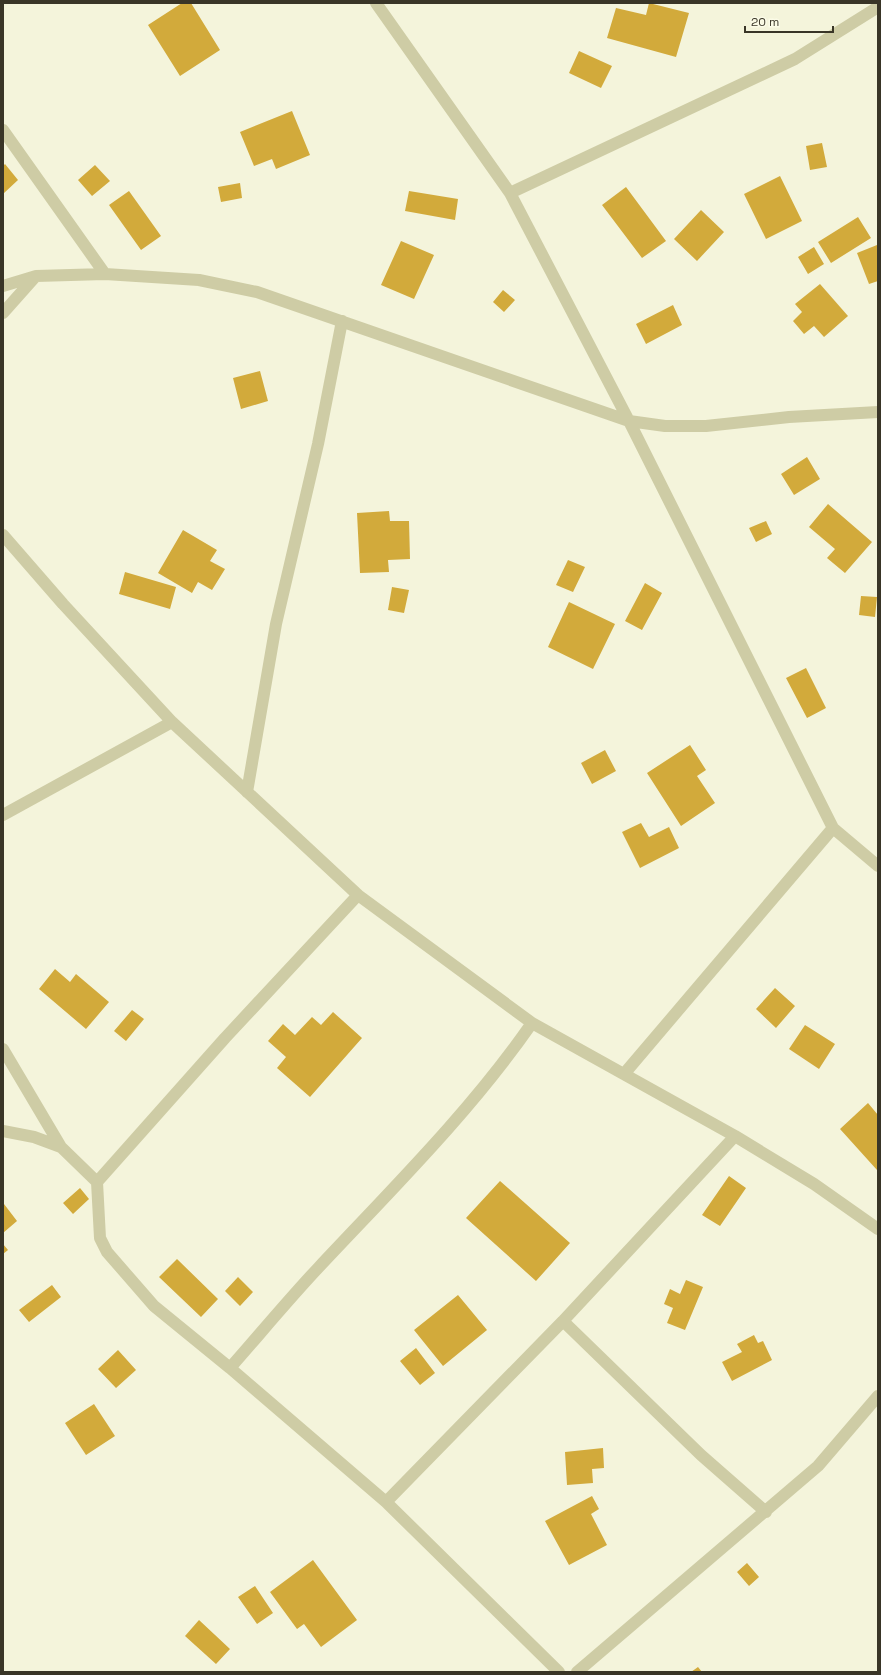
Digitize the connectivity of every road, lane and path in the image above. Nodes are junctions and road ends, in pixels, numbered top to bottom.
1 (376, 3) edge
2 (878, 7) edge
3 (3, 130) edge
4 (510, 192) junction
5 (105, 274) junction
6 (36, 276) junction
7 (3, 286) edge
8 (3, 313) edge
9 (342, 321) junction
10 (878, 412) edge
11 (629, 421) junction
12 (3, 535) edge
13 (172, 722) junction
14 (247, 792) junction
15 (3, 815) edge
16 (834, 828) junction
17 (878, 866) edge
18 (358, 895) junction
19 (532, 1023) junction
20 (3, 1049) edge
21 (624, 1074) junction
22 (3, 1131) edge
23 (735, 1136) junction
24 (61, 1146) junction
25 (97, 1182) junction
26 (878, 1229) edge
27 (563, 1321) junction
28 (230, 1368) junction
29 (878, 1396) edge
30 (386, 1502) junction
31 (766, 1512) junction
32 (559, 1672) edge
33 (577, 1672) edge

1 - 4 street
2 - 4 street
3 - 5 street
4 - 11 street
5 - 6 street
5 - 9 street
6 - 7 street
6 - 8 street
9 - 11 street
9 - 14 street
10 - 11 street
11 - 16 street
12 - 13 street
13 - 14 street
13 - 15 street
14 - 18 street
16 - 17 street
16 - 21 street
18 - 19 street
18 - 25 street
19 - 21 street
19 - 28 street
20 - 24 street
21 - 23 street
22 - 24 street
23 - 26 street
23 - 27 street
24 - 25 street
25 - 28 street
27 - 30 street
27 - 31 street
28 - 30 street
29 - 31 street
30 - 32 street
31 - 33 street

